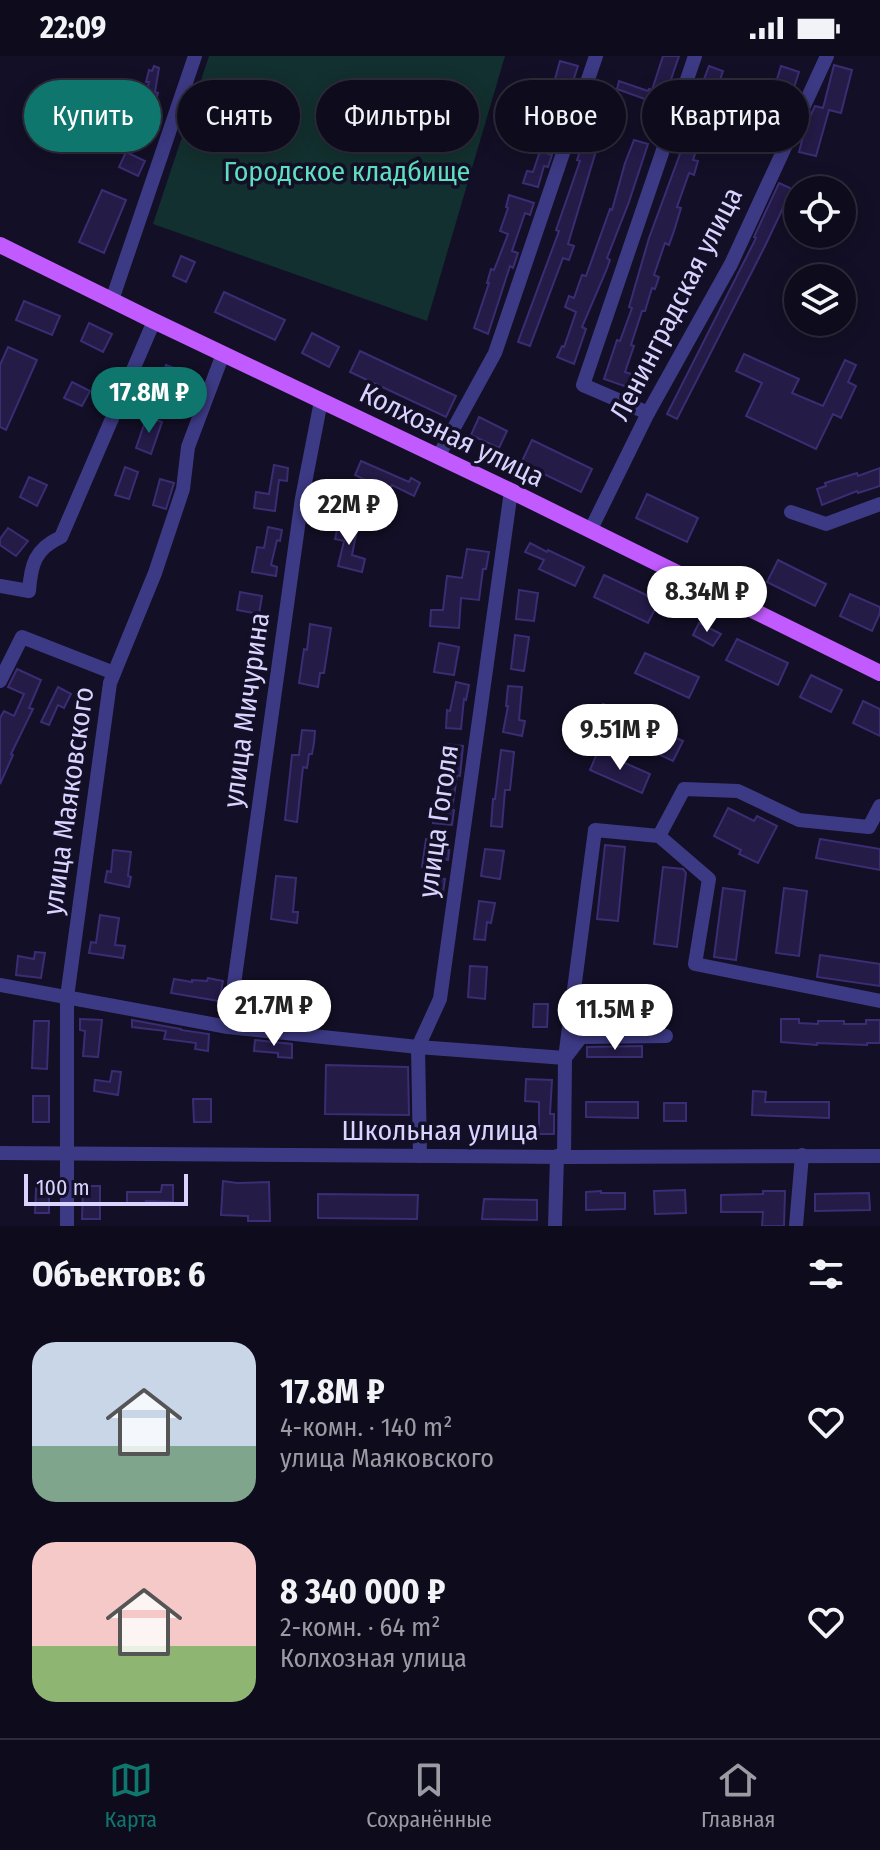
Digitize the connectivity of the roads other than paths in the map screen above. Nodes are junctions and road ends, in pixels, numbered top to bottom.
1 (195, 56) edge
2 (596, 56) edge
3 (695, 56) edge
4 (827, 56) edge
5 (0, 245) edge
6 (112, 300) junction
7 (154, 321) junction
8 (223, 354) junction
9 (321, 401) junction
10 (648, 413) junction
11 (438, 457) junction
12 (511, 491) junction
13 (880, 504) edge
14 (791, 512) dead end
15 (590, 531) junction
16 (0, 586) edge
17 (114, 673) junction
18 (880, 673) edge
19 (0, 681) edge
20 (880, 806) edge
21 (659, 836) junction
22 (0, 985) edge
23 (67, 997) junction
24 (880, 1001) edge
25 (228, 1027) junction
26 (666, 1036) dead end
27 (418, 1047) junction
28 (565, 1058) junction
29 (0, 1153) edge
30 (67, 1153) junction
31 (802, 1155) junction
32 (420, 1156) junction
33 (561, 1156) junction
34 (880, 1156) edge
35 (67, 1226) edge
36 (555, 1226) edge
37 (796, 1226) edge

1 - 6 street
2 - 11 street
3 - 10 street
4 - 10 street, Ленинградская улица
5 - 6 main road, Колхозная улица
6 - 7 main road, Колхозная улица
7 - 8 main road, Колхозная улица
7 - 16 street
8 - 9 main road, Колхозная улица
8 - 17 street, улица Маяковского
9 - 11 main road, Колхозная улица
9 - 25 street, улица Мичурина
10 - 15 street, Ленинградская улица
11 - 12 main road, Колхозная улица
12 - 15 main road, Колхозная улица
12 - 27 street, улица Гоголя
13 - 14 street
15 - 18 main road, Колхозная улица
17 - 19 street
17 - 23 street, улица Маяковского
20 - 21 street
21 - 24 street
21 - 28 street
22 - 23 street
23 - 25 street
23 - 30 street, улица Маяковского
25 - 27 street
26 - 28 street
27 - 28 street
27 - 32 street, улица Гоголя
28 - 33 street
29 - 30 street, Школьная улица
30 - 32 street, Школьная улица
30 - 35 street, улица Маяковского
31 - 33 street, Школьная улица
31 - 34 street, Школьная улица
31 - 37 street
32 - 33 street, Школьная улица
33 - 36 street

